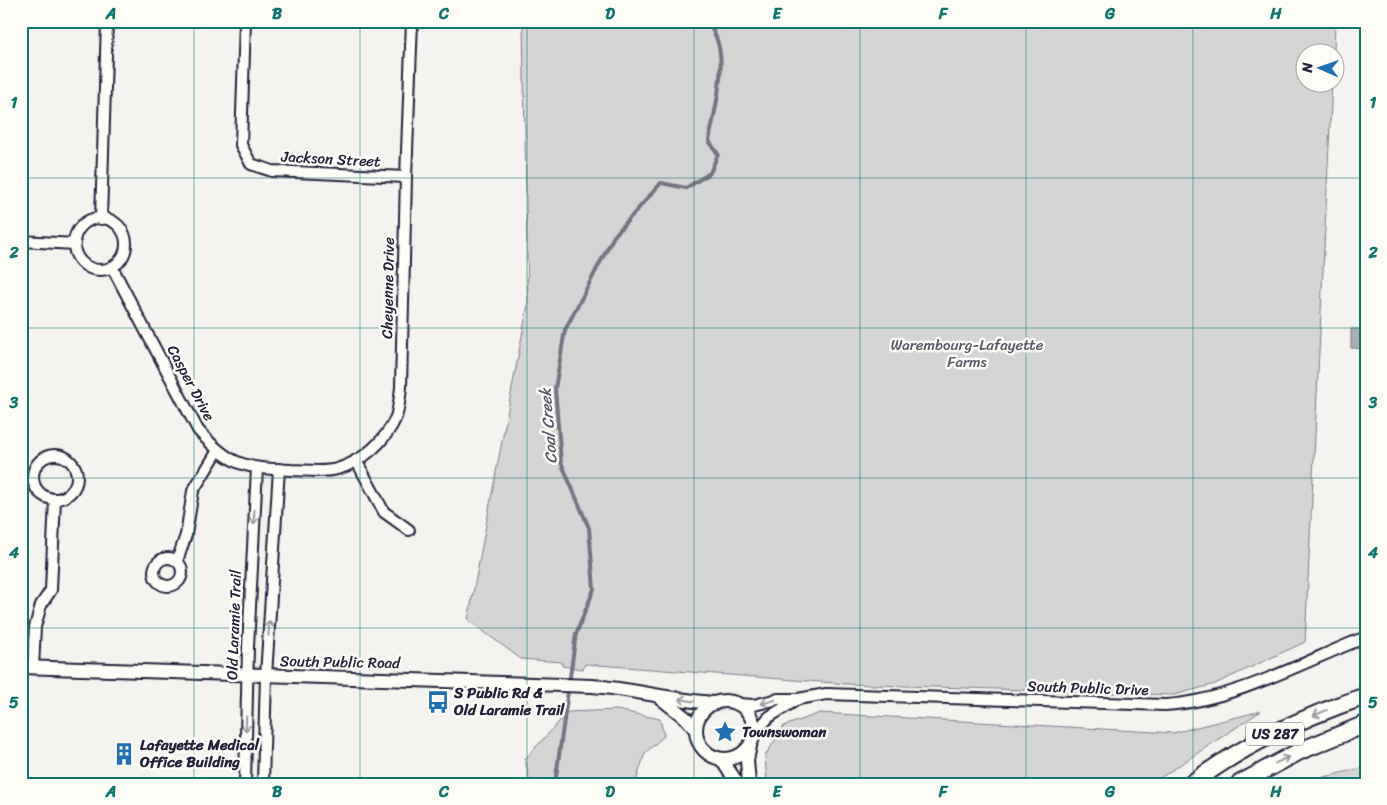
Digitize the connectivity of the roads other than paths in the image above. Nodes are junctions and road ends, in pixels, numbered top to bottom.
1 (107, 21) edge
2 (245, 21) edge
3 (412, 21) edge
4 (406, 178) junction
5 (101, 219) junction
6 (21, 241) edge
7 (75, 244) junction
8 (112, 267) junction
9 (217, 452) junction
10 (356, 460) junction
11 (257, 468) junction
12 (279, 469) junction
13 (55, 499) junction
14 (409, 530) dead end
15 (177, 561) dead end
16 (1366, 637) edge
17 (27, 667) edge
18 (247, 676) junction
19 (266, 676) junction
20 (658, 696) junction
21 (1366, 696) edge
22 (798, 699) junction
23 (715, 703) junction
24 (738, 704) junction
25 (1366, 724) edge
26 (696, 730) junction
27 (752, 740) junction
28 (721, 759) junction
29 (245, 784) edge
30 (263, 784) edge
31 (738, 784) edge
32 (749, 784) edge
33 (1190, 784) edge
34 (1239, 784) edge

1 - 5 street
2 - 4 street, Jackson Street
3 - 4 street, Cheyenne Drive
4 - 10 street, Cheyenne Drive
5 - 7 street
5 - 8 street
6 - 7 street
7 - 8 street
8 - 9 street, Casper Drive
9 - 11 street, Casper Drive
9 - 15 street
10 - 12 street, Cheyenne Drive
10 - 14 street
11 - 12 street, Casper Drive
11 -> 18 street, Old Laramie Trail
19 -> 12 street
13 - 13 street
13 - 17 street
16 - 22 street, South Public Drive
17 - 18 street, South Public Road
18 - 19 street, South Public Road
18 -> 29 street, Old Laramie Trail
19 - 20 street, South Public Road
19 - 30 street
23 -> 20 street, South Public Road
20 - 26 street, South Public Road
21 -> 33 main road, US 287
22 -> 24 street, South Public Drive
22 - 27 street
23 - 24 street
23 - 26 street
24 - 27 street
34 -> 25 main road, US 287
26 - 28 street
27 - 28 street
27 - 32 street
28 - 31 street

